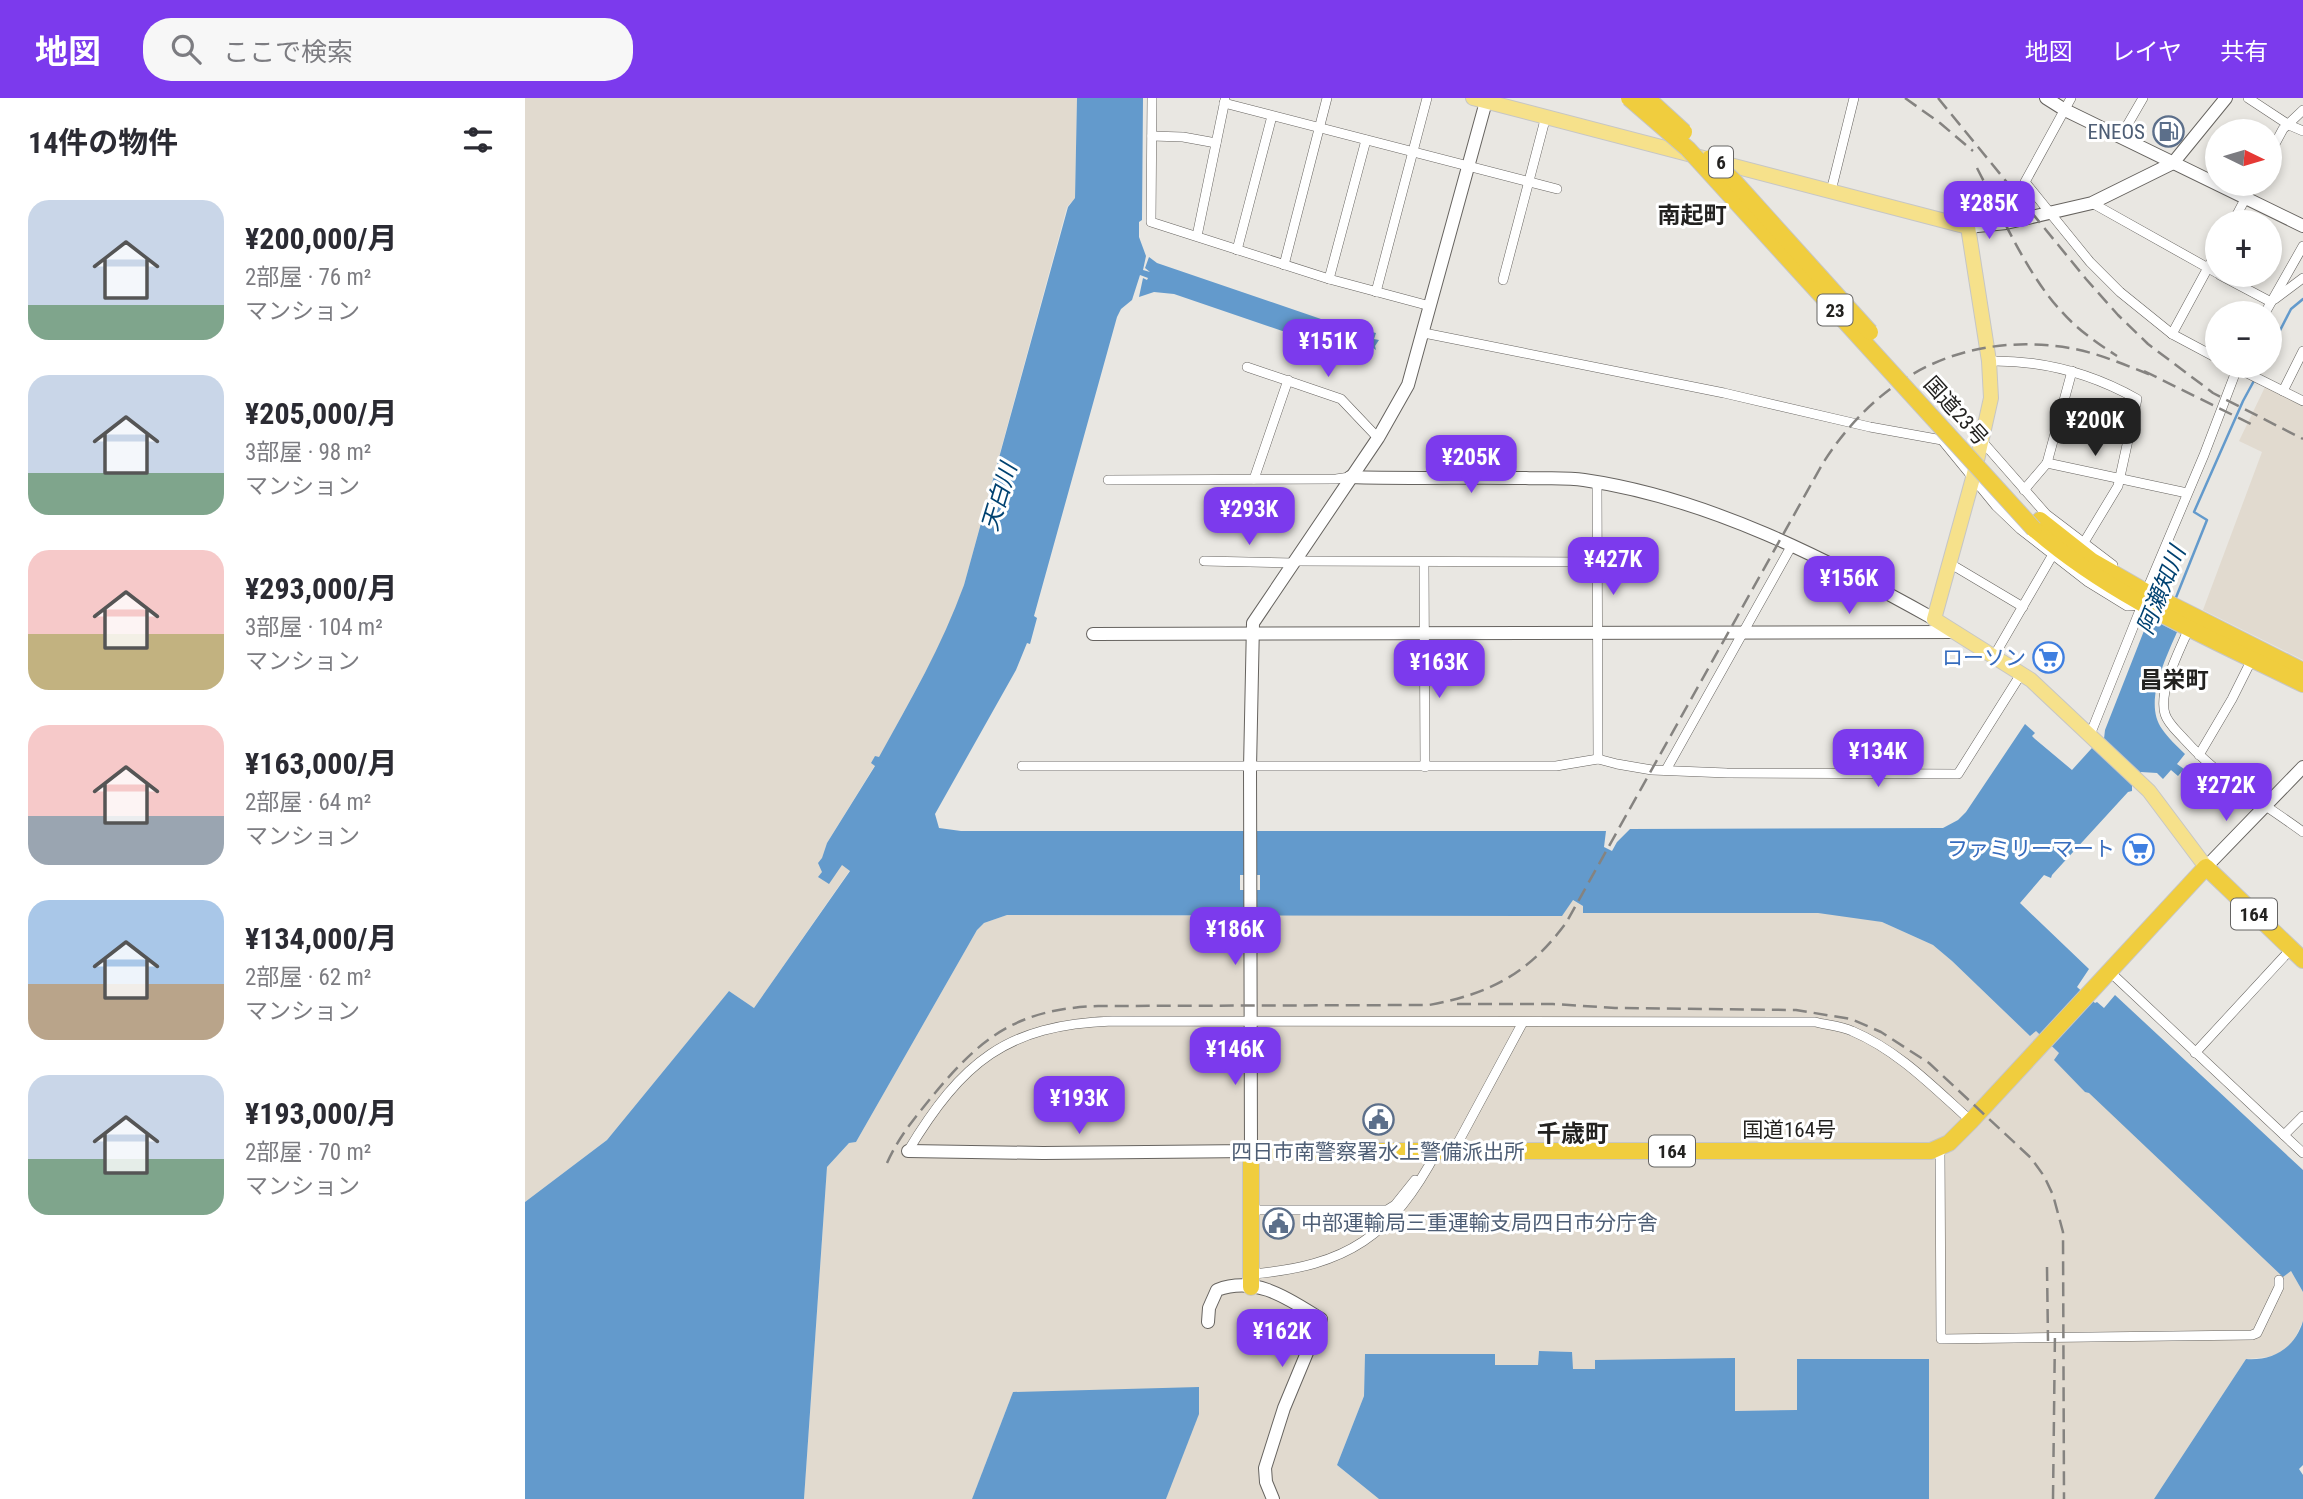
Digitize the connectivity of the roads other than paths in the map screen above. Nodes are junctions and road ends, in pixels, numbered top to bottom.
1 (1152, 98) edge
2 (1327, 98) edge
3 (1427, 98) edge
4 (1629, 98) edge
5 (1647, 98) edge
6 (1854, 98) edge
7 (2046, 98) edge
8 (2143, 98) edge
9 (2226, 98) edge
10 (2248, 98) edge
11 (1482, 99) edge
12 (1225, 101) edge
13 (2068, 104) edge
14 (2303, 110) edge
15 (1272, 116) junction
16 (1546, 116) junction
17 (2290, 125) junction
18 (1319, 128) junction
19 (2282, 131) edge
20 (2303, 131) edge
21 (1152, 136) junction
22 (2121, 136) junction
23 (1366, 140) junction
24 (1216, 143) junction
25 (1413, 152) junction
26 (2173, 163) junction
27 (1468, 166) junction
28 (1529, 182) junction
29 (1557, 189) dead end
30 (1831, 191) junction
31 (2247, 196) edge
32 (2245, 199) junction
33 (2092, 203) junction
34 (2239, 210) edge
35 (2050, 214) junction
36 (2303, 226) edge
37 (1968, 227) junction
38 (1196, 236) junction
39 (2303, 246) edge
40 (1237, 250) junction
41 (1284, 265) junction
42 (2205, 266) edge
43 (2303, 278) edge
44 (1329, 279) junction
45 (1503, 280) dead end
46 (2205, 286) edge
47 (2243, 287) edge
48 (1376, 292) junction
49 (2269, 301) edge
50 (2272, 301) edge
51 (2272, 301) edge
52 (1430, 306) junction
53 (1424, 333) junction
54 (2172, 334) junction
55 (2303, 351) edge
56 (2205, 352) edge
57 (1989, 361) junction
58 (1247, 367) dead end
59 (2072, 371) junction
60 (2232, 378) edge
61 (2258, 378) edge
62 (1288, 380) junction
63 (2280, 390) junction
64 (2303, 401) edge
65 (1378, 438) junction
66 (1981, 440) junction
67 (2047, 463) junction
68 (1350, 477) junction
69 (1973, 478) junction
70 (2119, 478) junction
71 (1108, 480) dead end
72 (1254, 480) junction
73 (1597, 483) junction
74 (2024, 490) junction
75 (2187, 494) junction
76 (2037, 524) junction
77 (2083, 544) junction
78 (1792, 545) junction
79 (2052, 556) junction
80 (1204, 561) dead end
81 (1294, 562) junction
82 (1424, 562) junction
83 (1597, 562) junction
84 (1949, 563) junction
85 (2144, 601) junction
86 (2023, 607) junction
87 (1934, 619) junction
88 (2189, 621) junction
89 (1954, 632) junction
90 (1424, 633) junction
91 (1599, 633) junction
92 (1744, 633) junction
93 (1093, 634) dead end
94 (1252, 634) junction
95 (1994, 656) junction
96 (2252, 659) junction
97 (2303, 671) edge
98 (2021, 674) junction
99 (2303, 684) edge
100 (2092, 737) junction
101 (2199, 755) junction
102 (1598, 758) junction
103 (1022, 766) dead end
104 (1425, 767) junction
105 (2303, 767) edge
106 (1250, 768) junction
107 (1666, 770) junction
108 (2262, 809) junction
109 (2303, 832) edge
110 (2211, 862) junction
111 (2297, 955) edge
112 (2109, 971) junction
113 (1252, 1022) junction
114 (1523, 1022) junction
115 (2195, 1053) junction
116 (2303, 1116) edge
117 (1971, 1121) junction
118 (2284, 1135) junction
119 (1940, 1149) junction
120 (1434, 1150) junction
121 (1454, 1150) junction
122 (908, 1151) joint
123 (1251, 1151) junction
124 (2303, 1153) edge
125 (1252, 1210) junction
126 (1251, 1280) junction
127 (2279, 1280) dead end
128 (1207, 1322) dead end
129 (1273, 1499) edge

1 - 21 street
2 - 18 street
3 - 25 street
4 - 76 highway, 国道23号 / 23, bridge
5 - 76 highway, 国道23号 / 23, bridge
6 - 30 street
7 - 13 street
8 - 22 street
9 - 26 street
10 - 17 street
11 - 16 main road, 6
11 - 27 street
12 - 15 street
12 - 24 street
13 - 22 street
13 - 35 street
14 - 17 street
15 - 18 street
15 - 40 street
16 - 28 street
16 - 30 main road, 6
17 - 19 street
17 - 20 street
18 - 23 street
18 - 41 street
21 - 24 street
21 - 38 street
22 - 26 street
23 - 25 street
23 - 44 street
24 - 38 street
25 - 27 street
25 - 48 street
26 - 32 street
26 - 33 street
27 - 28 street
27 - 52 street
28 - 29 street
28 - 45 street
30 - 37 main road, 6
31 - 32 street
32 - 34 street
32 - 36 street
33 - 35 street
33 - 42 street
35 - 37 street
35 - 54 street
37 - 57 main road
38 - 40 street
39 - 50 street
40 - 41 street
41 - 44 street
43 - 51 street
44 - 48 street
46 - 54 street
47 - 49 street
48 - 52 street
52 - 53 street
53 - 65 street
53 - 69 street
54 - 56 street
55 - 63 street
57 - 59 street
57 - 66 main road
58 - 62 street
59 - 67 street
59 - 70 street
60 - 75 street
61 - 63 street
62 - 65 street
62 - 72 street
63 - 64 street
65 - 68 street
66 - 69 main road
66 - 74 street
67 - 70 street
67 - 74 street
68 - 72 street
68 - 73 street
68 - 81 street
69 - 79 street
69 - 84 main road
70 - 75 street
70 - 77 street
71 - 72 street
73 - 78 street
73 - 83 street
74 - 77 street
75 - 85 street
76 - 85 highway, 国道23号 / 23
77 - 85 street
78 - 87 street
78 - 92 street
79 - 85 street
79 - 86 street
80 - 81 street
81 - 82 street
81 - 94 street
82 - 83 street
82 - 90 street
83 - 91 street
84 - 86 street
84 - 87 main road
85 - 88 highway, 国道23号 / 23
85 - 88 highway, 国道23号 / 23
85 - 100 street
86 - 95 street
87 - 89 main road
88 - 96 highway, 国道23号 / 23
88 - 97 highway, 国道23号 / 23
88 - 101 street
89 - 92 street
89 - 95 main road
90 - 91 street
90 - 94 street
90 - 104 street
91 - 92 street
91 - 102 street
92 - 107 street
93 - 94 street
94 - 106 street
95 - 98 main road
96 - 99 highway, 国道23号 / 23
96 - 101 street
98 - 100 main road
98 - 107 street
100 - 110 main road
101 - 108 street
102 - 104 street
102 - 107 street
103 - 106 street
104 - 106 street
105 - 108 street
106 - 113 street
108 - 109 street
108 - 110 street
110 - 111 highway, 164
110 - 112 highway
111 - 115 street
112 - 115 street
112 - 117 highway
113 - 114 street
113 - 122 street
113 - 123 street
114 - 117 street
114 - 121 street
115 - 118 street
116 - 118 street
117 - 119 highway
118 - 124 street
119 - 121 highway, 国道164号 / 164
119 - 127 street
120 - 121 highway, 国道164号 / 164
120 - 123 highway, 国道164号 / 164
120 - 125 street
120 - 126 street
122 - 123 street
123 - 125 highway
125 - 126 highway
126 - 128 street
126 - 129 street

